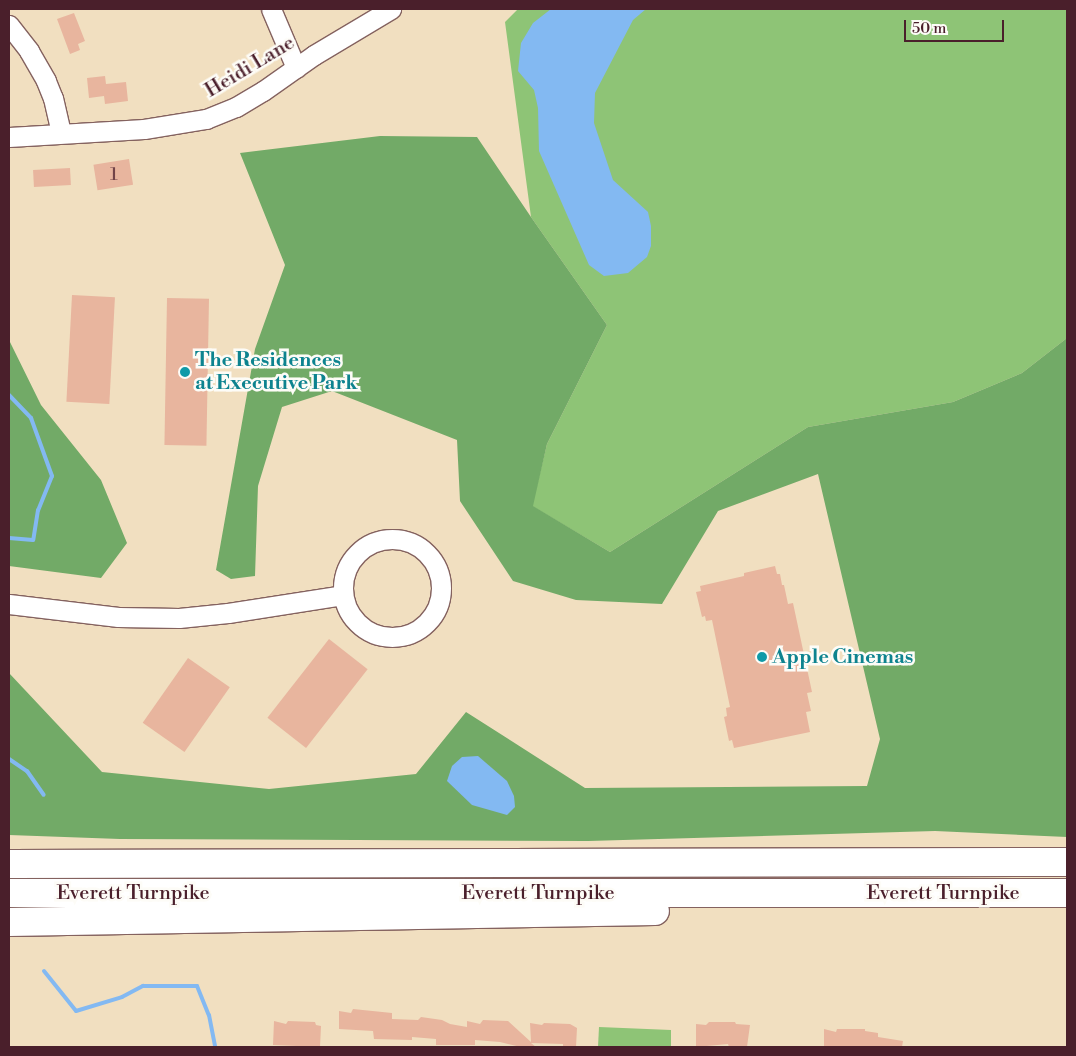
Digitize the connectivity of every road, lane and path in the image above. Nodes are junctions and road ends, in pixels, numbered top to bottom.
1 (271, 9) edge
2 (391, 9) edge
3 (9, 25) edge
4 (296, 68) junction
5 (61, 133) junction
6 (9, 137) edge
7 (344, 594) junction
8 (9, 604) edge
9 (1067, 862) edge
10 (9, 864) edge
11 (9, 893) edge
12 (1067, 893) edge
13 (819, 894) junction
14 (9, 922) edge

1 - 4 street
2 - 4 street, Heidi Lane
3 - 5 street
4 - 5 street, Heidi Lane
5 - 6 street, Heidi Lane
7 - 7 street
7 - 8 street
9 - 10 highway, Everett Turnpike
11 - 13 highway, Everett Turnpike
12 - 13 highway, Everett Turnpike
13 - 14 highway

